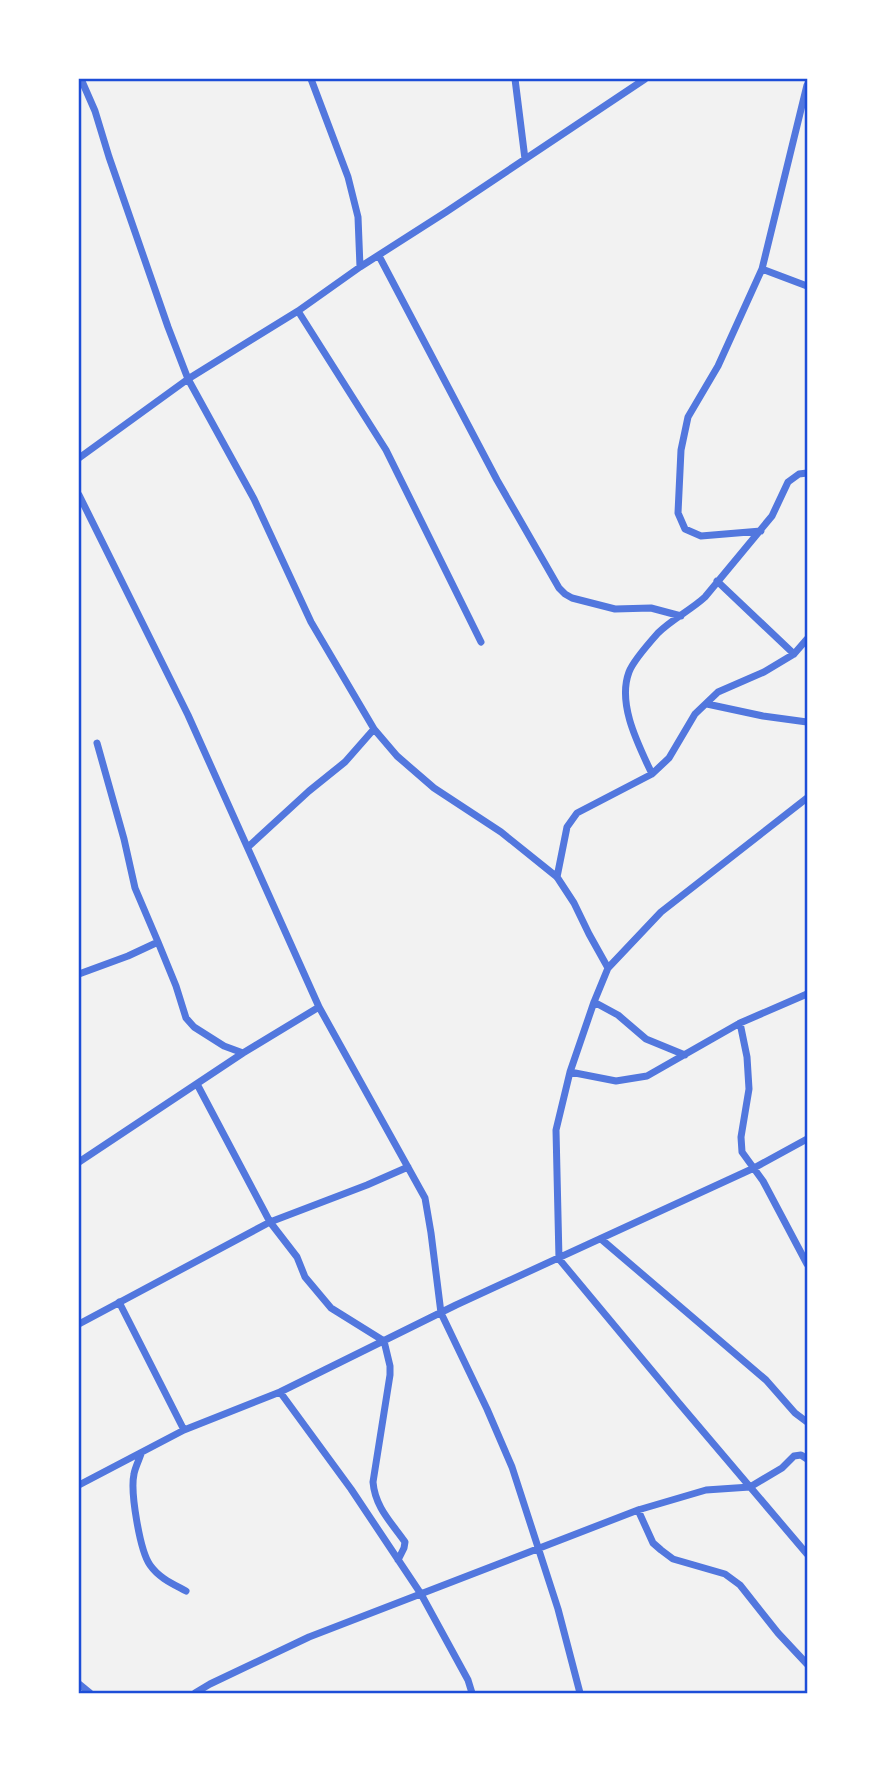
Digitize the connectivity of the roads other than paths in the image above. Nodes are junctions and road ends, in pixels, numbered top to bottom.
1 (81, 79) edge
2 (311, 79) edge
3 (515, 79) edge
4 (645, 79) edge
5 (807, 85) edge
6 (525, 159) junction
7 (379, 256) junction
8 (360, 267) junction
9 (762, 269) junction
10 (807, 286) edge
11 (298, 311) junction
12 (188, 379) junction
13 (79, 457) edge
14 (807, 474) edge
15 (79, 495) edge
16 (761, 531) junction
17 (733, 534) junction
18 (745, 547) junction
19 (717, 581) junction
20 (681, 616) junction
21 (807, 639) edge
22 (481, 642) dead end
23 (794, 654) junction
24 (707, 704) junction
25 (807, 722) edge
26 (374, 729) junction
27 (97, 743) dead end
28 (652, 774) junction
29 (807, 798) edge
30 (248, 846) junction
31 (557, 877) junction
32 (158, 942) junction
33 (608, 968) junction
34 (79, 974) edge
35 (807, 993) edge
36 (594, 1002) junction
37 (319, 1007) junction
38 (740, 1023) junction
39 (243, 1053) junction
40 (685, 1055) junction
41 (570, 1072) junction
42 (197, 1084) junction
43 (807, 1139) edge
44 (79, 1162) edge
45 (408, 1167) junction
46 (754, 1168) junction
47 (270, 1222) junction
48 (601, 1239) junction
49 (559, 1259) junction
50 (807, 1264) edge
51 (119, 1302) junction
52 (441, 1314) junction
53 (79, 1324) edge
54 (384, 1341) junction
55 (281, 1392) junction
56 (807, 1422) edge
57 (184, 1430) junction
58 (141, 1454) junction
59 (807, 1459) edge
60 (79, 1485) edge
61 (750, 1487) junction
62 (638, 1510) junction
63 (539, 1548) junction
64 (807, 1554) edge
65 (398, 1560) junction
66 (186, 1591) dead end
67 (421, 1594) junction
68 (807, 1664) edge
69 (79, 1684) edge
70 (90, 1693) edge
71 (195, 1693) edge
72 (472, 1693) edge
73 (580, 1693) edge

1 - 12 street
2 - 8 street
3 - 6 street
4 - 6 street
5 - 9 street
6 - 7 street
7 - 8 street
7 - 20 street
8 - 11 street
9 - 10 street
9 - 17 street
11 - 12 street
11 - 22 street
12 - 13 street
12 - 26 street
14 - 16 street
15 - 30 street
16 - 17 street
16 - 18 street
17 - 18 street
18 - 19 street
19 - 20 street
19 - 23 street
20 - 28 street
21 - 23 street
23 - 24 street
24 - 25 street
24 - 28 street
26 - 30 street
26 - 31 street
27 - 32 street
28 - 31 street
29 - 33 street
30 - 37 street
31 - 33 street
32 - 34 street
32 - 39 street
33 - 36 street
35 - 38 street
36 - 40 street
36 - 41 street
37 - 39 street
37 - 45 street
38 - 40 street
38 - 46 street
39 - 42 street
40 - 41 street
41 - 49 street
42 - 44 street
42 - 47 street
43 - 46 street
45 - 47 street
45 - 52 street
46 - 48 street
46 - 50 street
47 - 51 street
47 - 54 street
48 - 49 street
48 - 56 street
49 - 52 street
49 - 61 street
51 - 53 street
51 - 57 street
52 - 54 street
52 - 63 street
54 - 55 street
54 - 65 street
55 - 57 street
55 - 65 street
57 - 58 street
58 - 60 street
58 - 66 street
59 - 61 street
61 - 62 street
61 - 64 street
62 - 63 street
62 - 68 street
63 - 67 street
63 - 73 street
65 - 67 street
67 - 71 street
67 - 72 street
69 - 70 street

